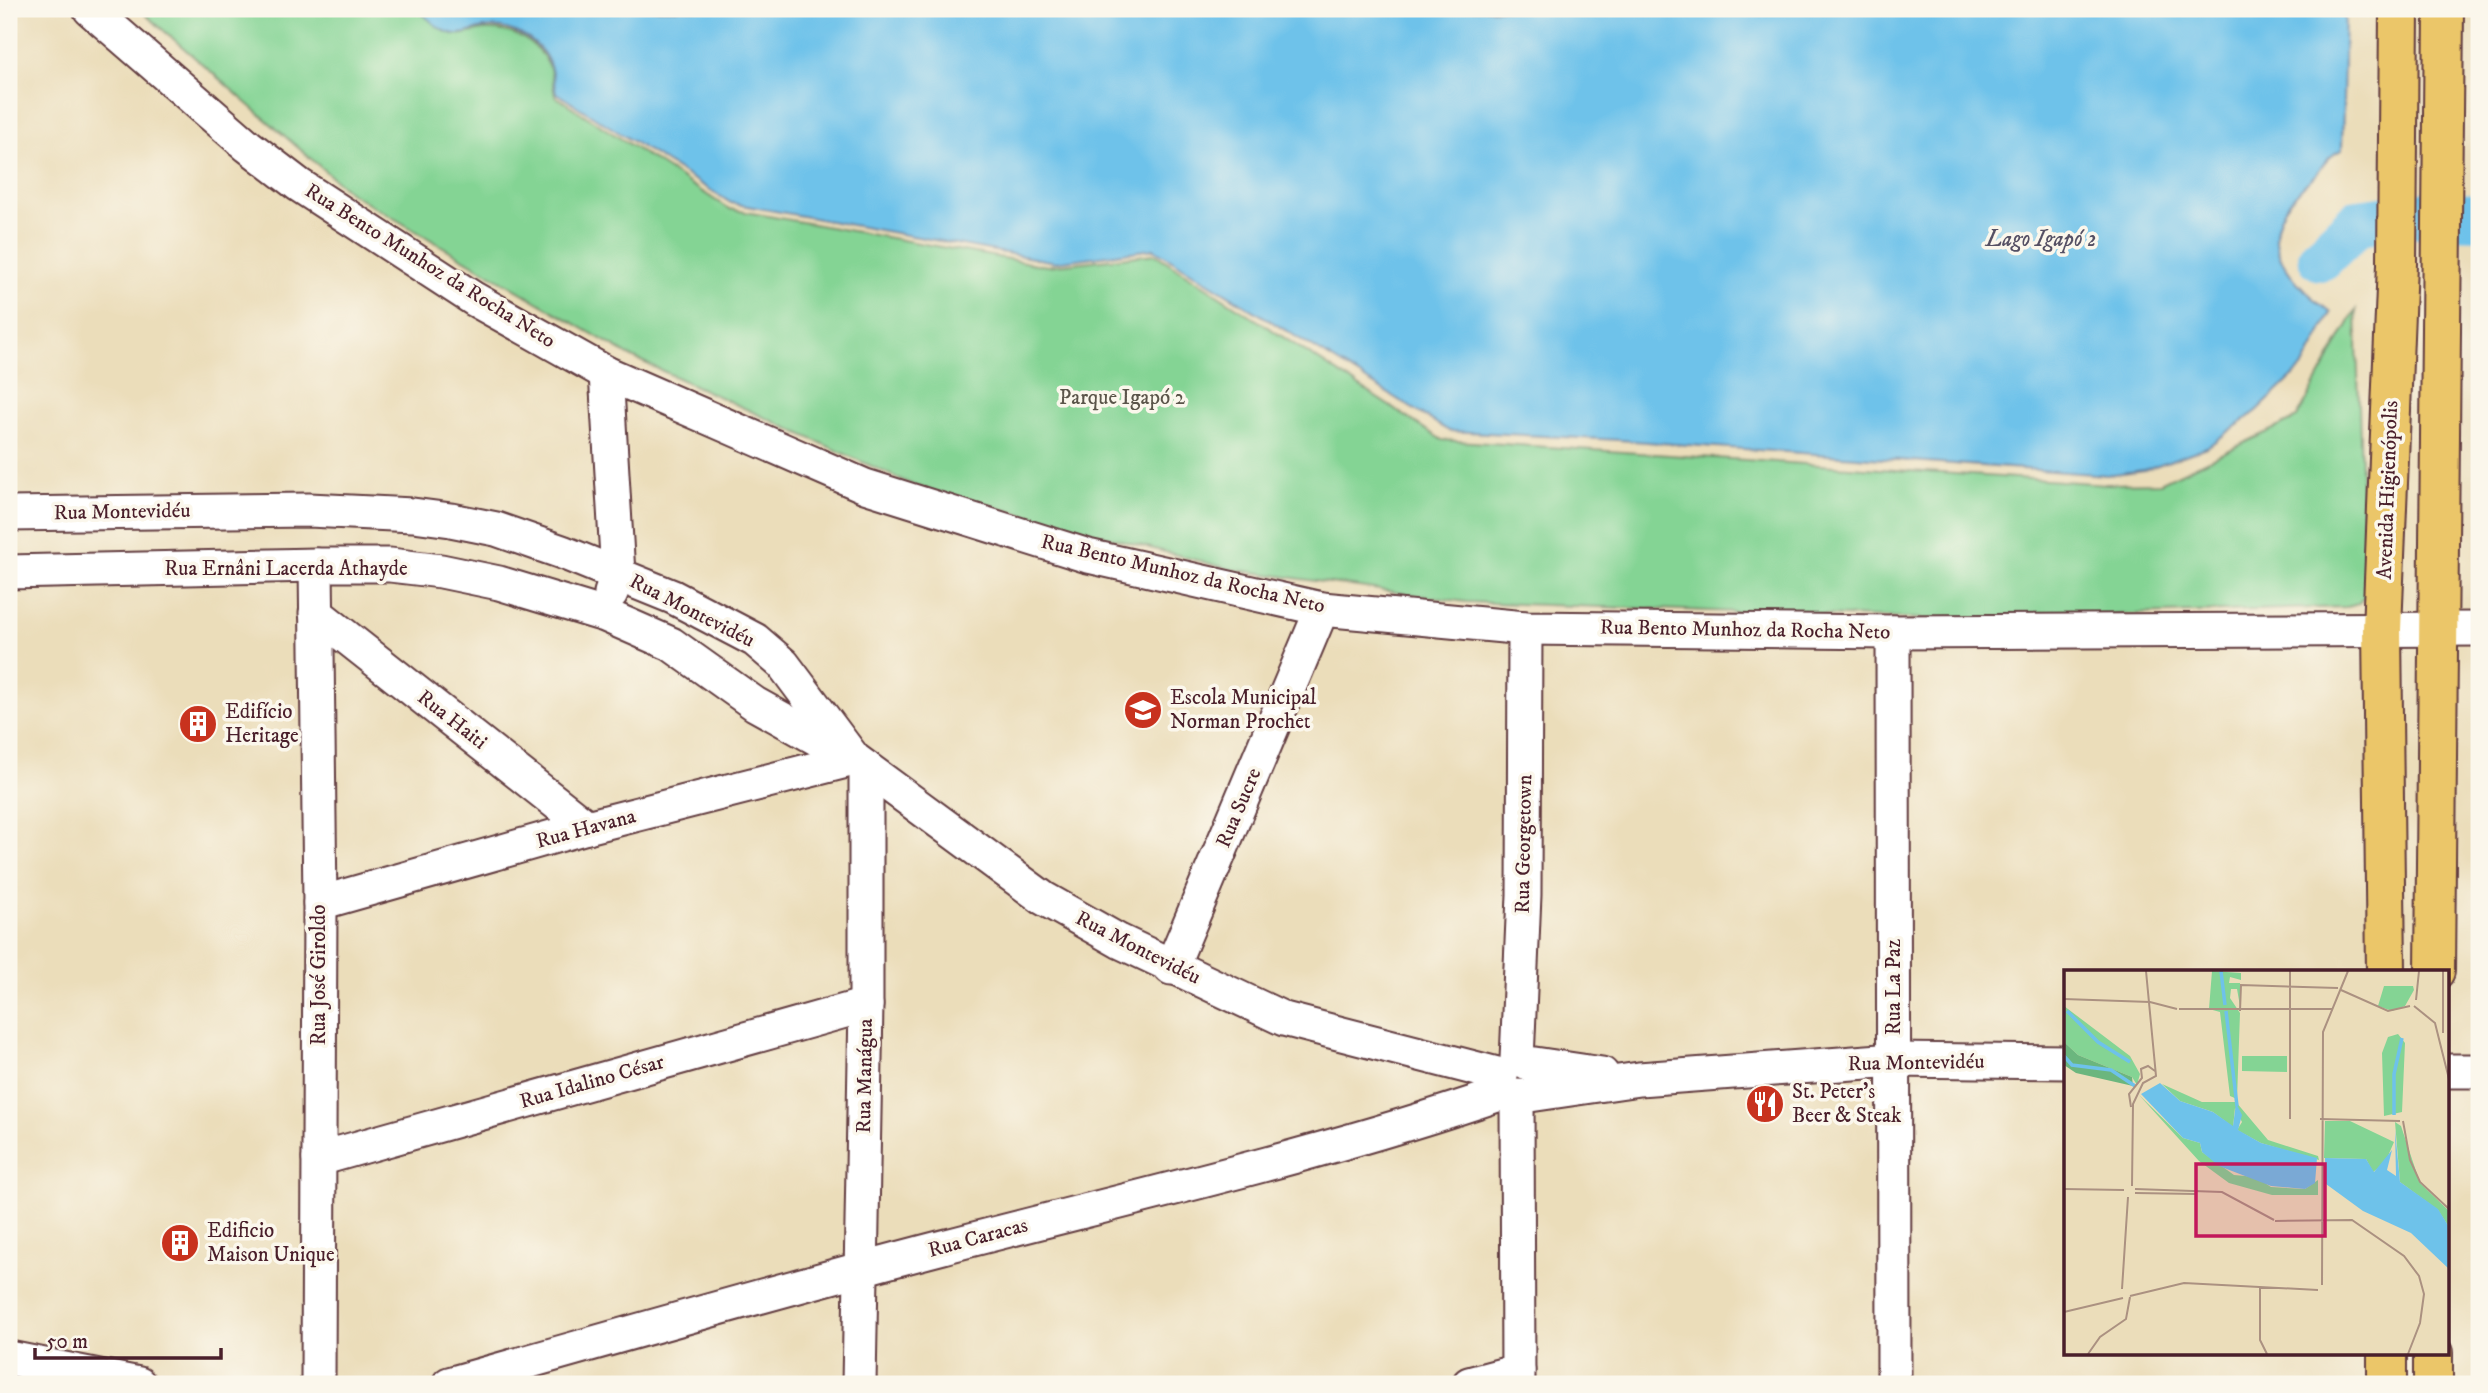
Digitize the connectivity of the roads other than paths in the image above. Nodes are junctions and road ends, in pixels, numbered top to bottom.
1 (90, 9) edge
2 (2399, 9) edge
3 (2444, 9) edge
4 (607, 373) junction
5 (9, 514) edge
6 (316, 565) junction
7 (9, 572) edge
8 (618, 573) junction
9 (1322, 609) junction
10 (316, 613) junction
11 (605, 615) junction
12 (1525, 628) junction
13 (2382, 629) junction
14 (2479, 629) edge
15 (2439, 630) junction
16 (1892, 632) junction
17 (860, 764) junction
18 (587, 827) junction
19 (320, 903) junction
20 (1171, 968) junction
21 (2386, 970) edge
22 (2435, 970) edge
23 (866, 1005) junction
24 (1894, 1060) junction
25 (2064, 1062) edge
26 (2450, 1071) edge
27 (2479, 1071) edge
28 (1515, 1080) junction
29 (319, 1159) junction
30 (861, 1268) junction
31 (2387, 1354) edge
32 (2433, 1354) edge
33 (9, 1358) edge
34 (1518, 1378) edge
35 (139, 1384) edge
36 (318, 1384) edge
37 (449, 1384) edge
38 (859, 1384) edge
39 (1469, 1384) edge
40 (1894, 1384) edge
41 (2387, 1384) edge
42 (2433, 1384) edge

1 - 4 street, Rua Bento Munhoz da Rocha Neto
2 - 13 main road, Avenida Higienópolis
3 - 15 main road
4 - 8 street
4 - 9 street, Rua Bento Munhoz da Rocha Neto
5 - 8 street, Rua Montevidéu
6 - 7 street, Rua Ernâni Lacerda Athayde
6 - 10 street, Rua José Giroldo
6 - 11 street, Rua Ernâni Lacerda Athayde
8 - 11 street
8 - 17 street, Rua Montevidéu
9 - 12 street, Rua Bento Munhoz da Rocha Neto
9 - 20 street, Rua Sucre
10 - 18 street, Rua Haiti
10 - 19 street, Rua José Giroldo
11 - 17 street, Rua Ernâni Lacerda Athayde
12 - 16 street, Rua Bento Munhoz da Rocha Neto
12 - 28 street, Rua Georgetown
13 - 15 street, Rua Bento Munhoz da Rocha Neto
13 - 16 street, Rua Bento Munhoz da Rocha Neto
13 - 21 main road, Avenida Higienópolis
14 - 15 street
15 - 22 main road
16 - 24 street, Rua La Paz
17 - 18 street, Rua Havana
17 - 20 street, Rua Montevidéu
17 - 23 street, Rua Manágua
18 - 19 street, Rua Havana
19 - 29 street, Rua José Giroldo
20 - 28 street, Rua Montevidéu
23 - 29 street, Rua Idalino César
23 - 30 street, Rua Manágua
24 - 25 street, Rua Montevidéu
24 - 28 street, Rua Montevidéu
24 - 40 street, Rua La Paz
26 - 27 street
28 - 30 street, Rua Caracas
28 - 34 street, Rua Georgetown
29 - 36 street, Rua José Giroldo
30 - 37 street, Rua Caracas
30 - 38 street, Rua Manágua
31 - 41 main road
32 - 42 main road
33 - 35 street
34 - 39 street

